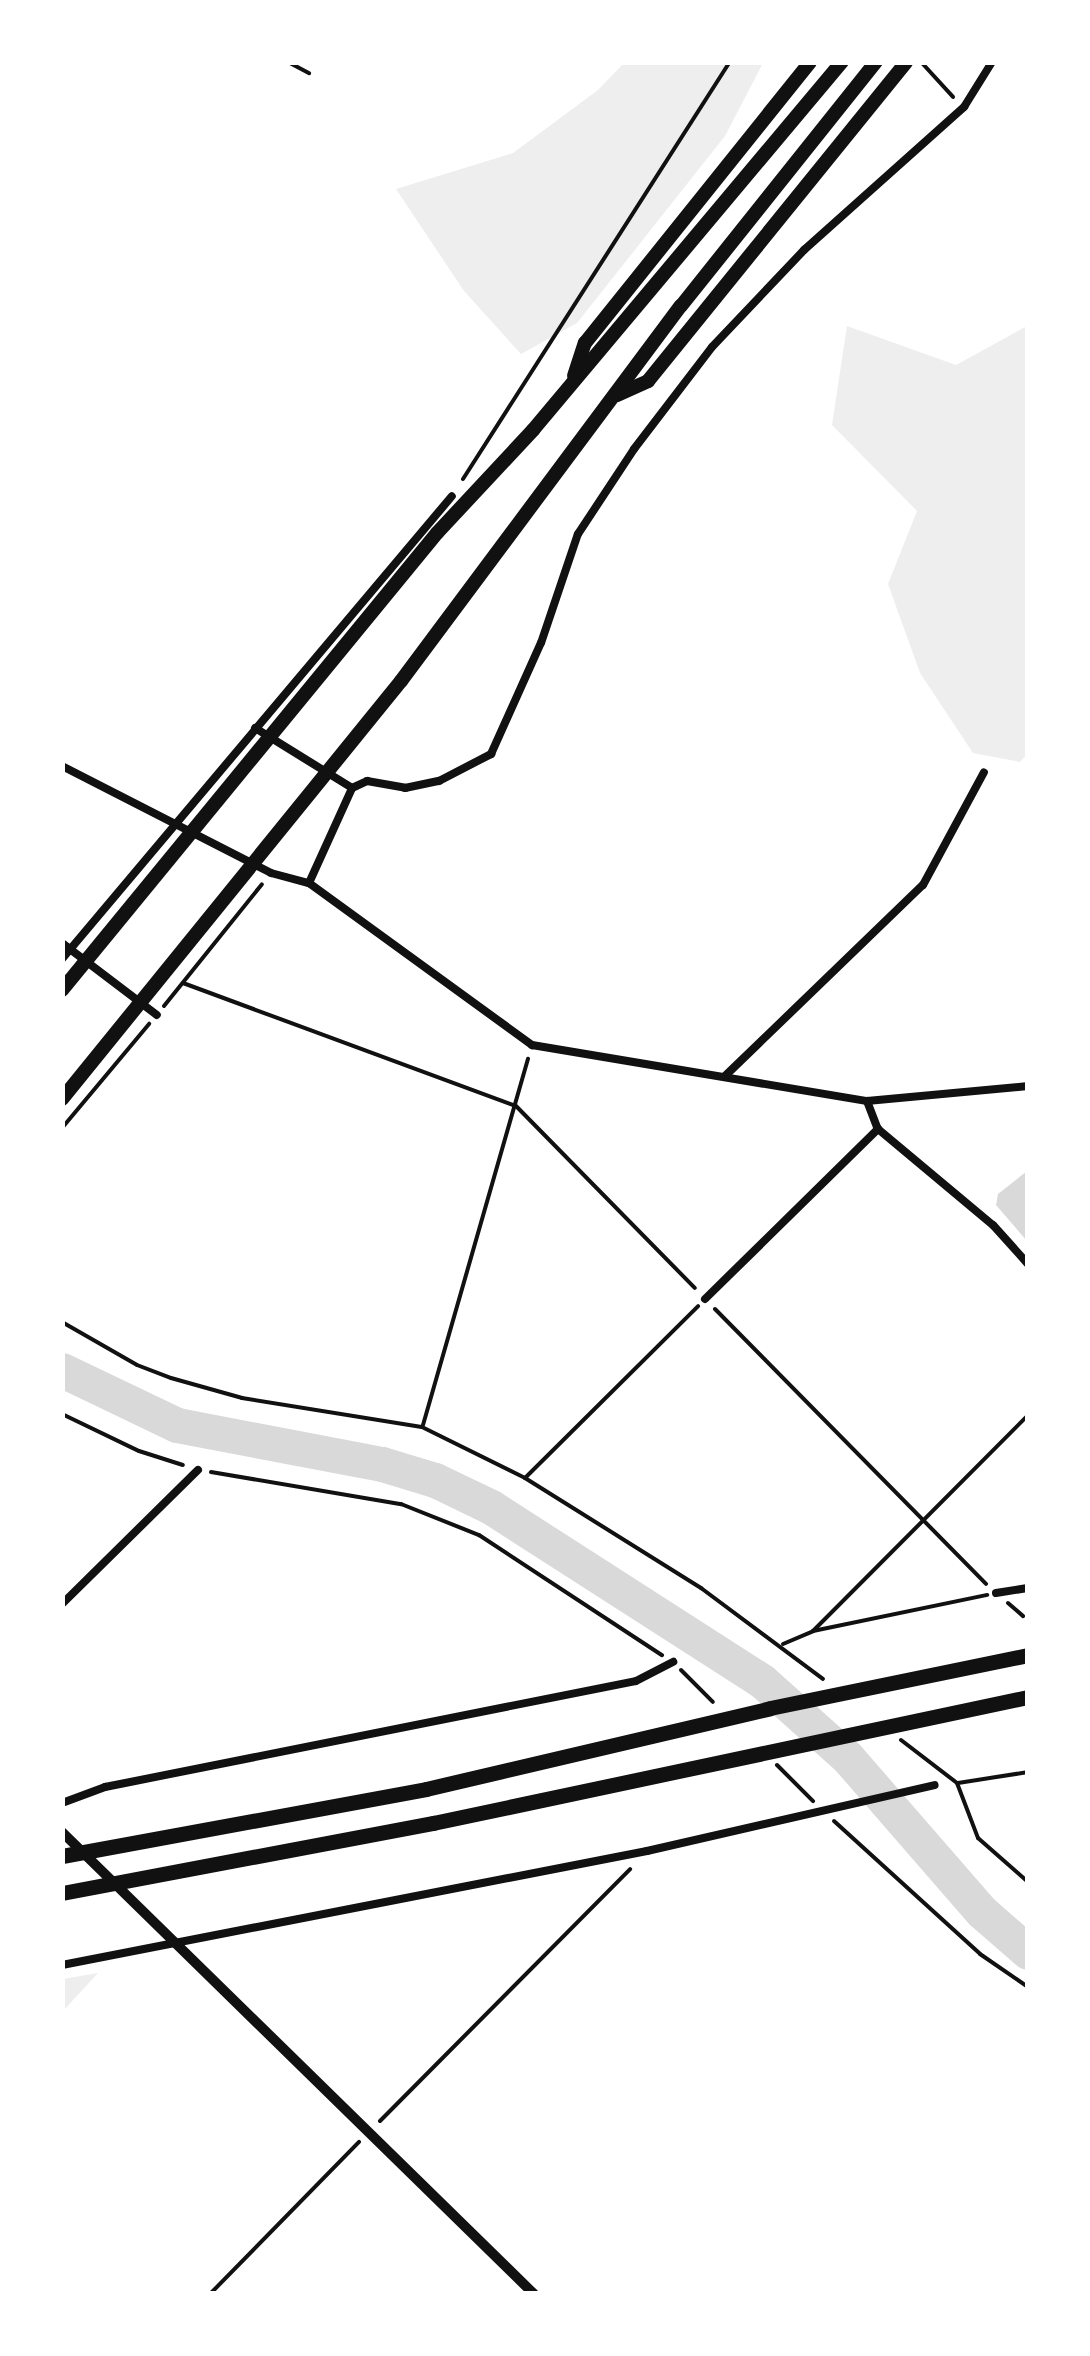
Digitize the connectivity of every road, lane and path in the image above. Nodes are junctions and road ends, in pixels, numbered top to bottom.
1 (288, 62) edge
2 (730, 62) edge
3 (810, 62) edge
4 (842, 62) edge
5 (876, 62) edge
6 (906, 62) edge
7 (922, 62) edge
8 (992, 62) edge
9 (309, 73) dead end
10 (953, 98) dead end
11 (570, 386) junction
12 (616, 396) junction
13 (452, 496) joint
14 (255, 728) junction
15 (62, 766) edge
16 (984, 772) dead end
17 (352, 788) junction
18 (174, 823) junction
19 (271, 873) junction
20 (309, 883) junction
21 (62, 943) edge
22 (71, 950) junction
23 (62, 959) edge
24 (183, 983) junction
25 (62, 990) edge
26 (157, 1015) junction
27 (532, 1045) junction
28 (726, 1076) junction
29 (1027, 1085) edge
30 (62, 1099) edge
31 (867, 1101) junction
32 (516, 1106) junction
33 (62, 1128) edge
34 (878, 1130) junction
35 (1028, 1264) edge
36 (705, 1299) junction
37 (62, 1322) edge
38 (62, 1414) edge
39 (1028, 1416) edge
40 (422, 1427) junction
41 (198, 1470) junction
42 (525, 1478) junction
43 (918, 1520) junction
44 (1028, 1588) edge
45 (996, 1594) junction
46 (62, 1604) edge
47 (813, 1631) junction
48 (1028, 1655) edge
49 (674, 1662) junction
50 (1028, 1697) edge
51 (714, 1702) dead end
52 (767, 1755) dead end
53 (1028, 1772) edge
54 (957, 1783) junction
55 (935, 1785) joint
56 (62, 1803) edge
57 (820, 1808) junction
58 (62, 1832) edge
59 (647, 1851) junction
60 (62, 1856) edge
61 (1028, 1882) edge
62 (62, 1893) edge
63 (174, 1940) junction
64 (62, 1965) edge
65 (1028, 1987) edge
66 (370, 2131) junction
67 (210, 2294) edge
68 (534, 2294) edge

1 - 9 path
2 - 13 path
3 - 11 highway
4 - 11 highway
5 - 12 highway
6 - 12 highway
7 - 10 path
8 - 17 street
11 - 25 highway
12 - 30 highway
13 - 14 street
14 - 17 street
14 - 18 street
15 - 18 street
16 - 28 street
17 - 20 street
18 - 19 street
18 - 22 street
19 - 20 street
19 - 24 path
20 - 27 street
21 - 22 street
22 - 23 street
22 - 26 street
24 - 26 path
24 - 32 path
26 - 33 path
27 - 28 street
27 - 32 path
28 - 31 street
29 - 31 street
31 - 34 street
32 - 36 path
32 - 40 path
34 - 35 street
34 - 36 street
36 - 42 path
36 - 43 path
37 - 40 path
38 - 41 path
39 - 43 path
40 - 42 path
41 - 46 street
41 - 49 path
42 - 47 path
43 - 45 path
43 - 47 path
44 - 45 street
45 - 47 path
48 - 60 highway
49 - 51 path
49 - 56 street
50 - 62 highway
52 - 57 path
53 - 54 path
54 - 55 path
54 - 61 path
55 - 57 street
57 - 59 street
57 - 65 path
58 - 63 street
59 - 63 street
59 - 66 path
63 - 64 street
63 - 66 street
66 - 67 path
66 - 68 street

